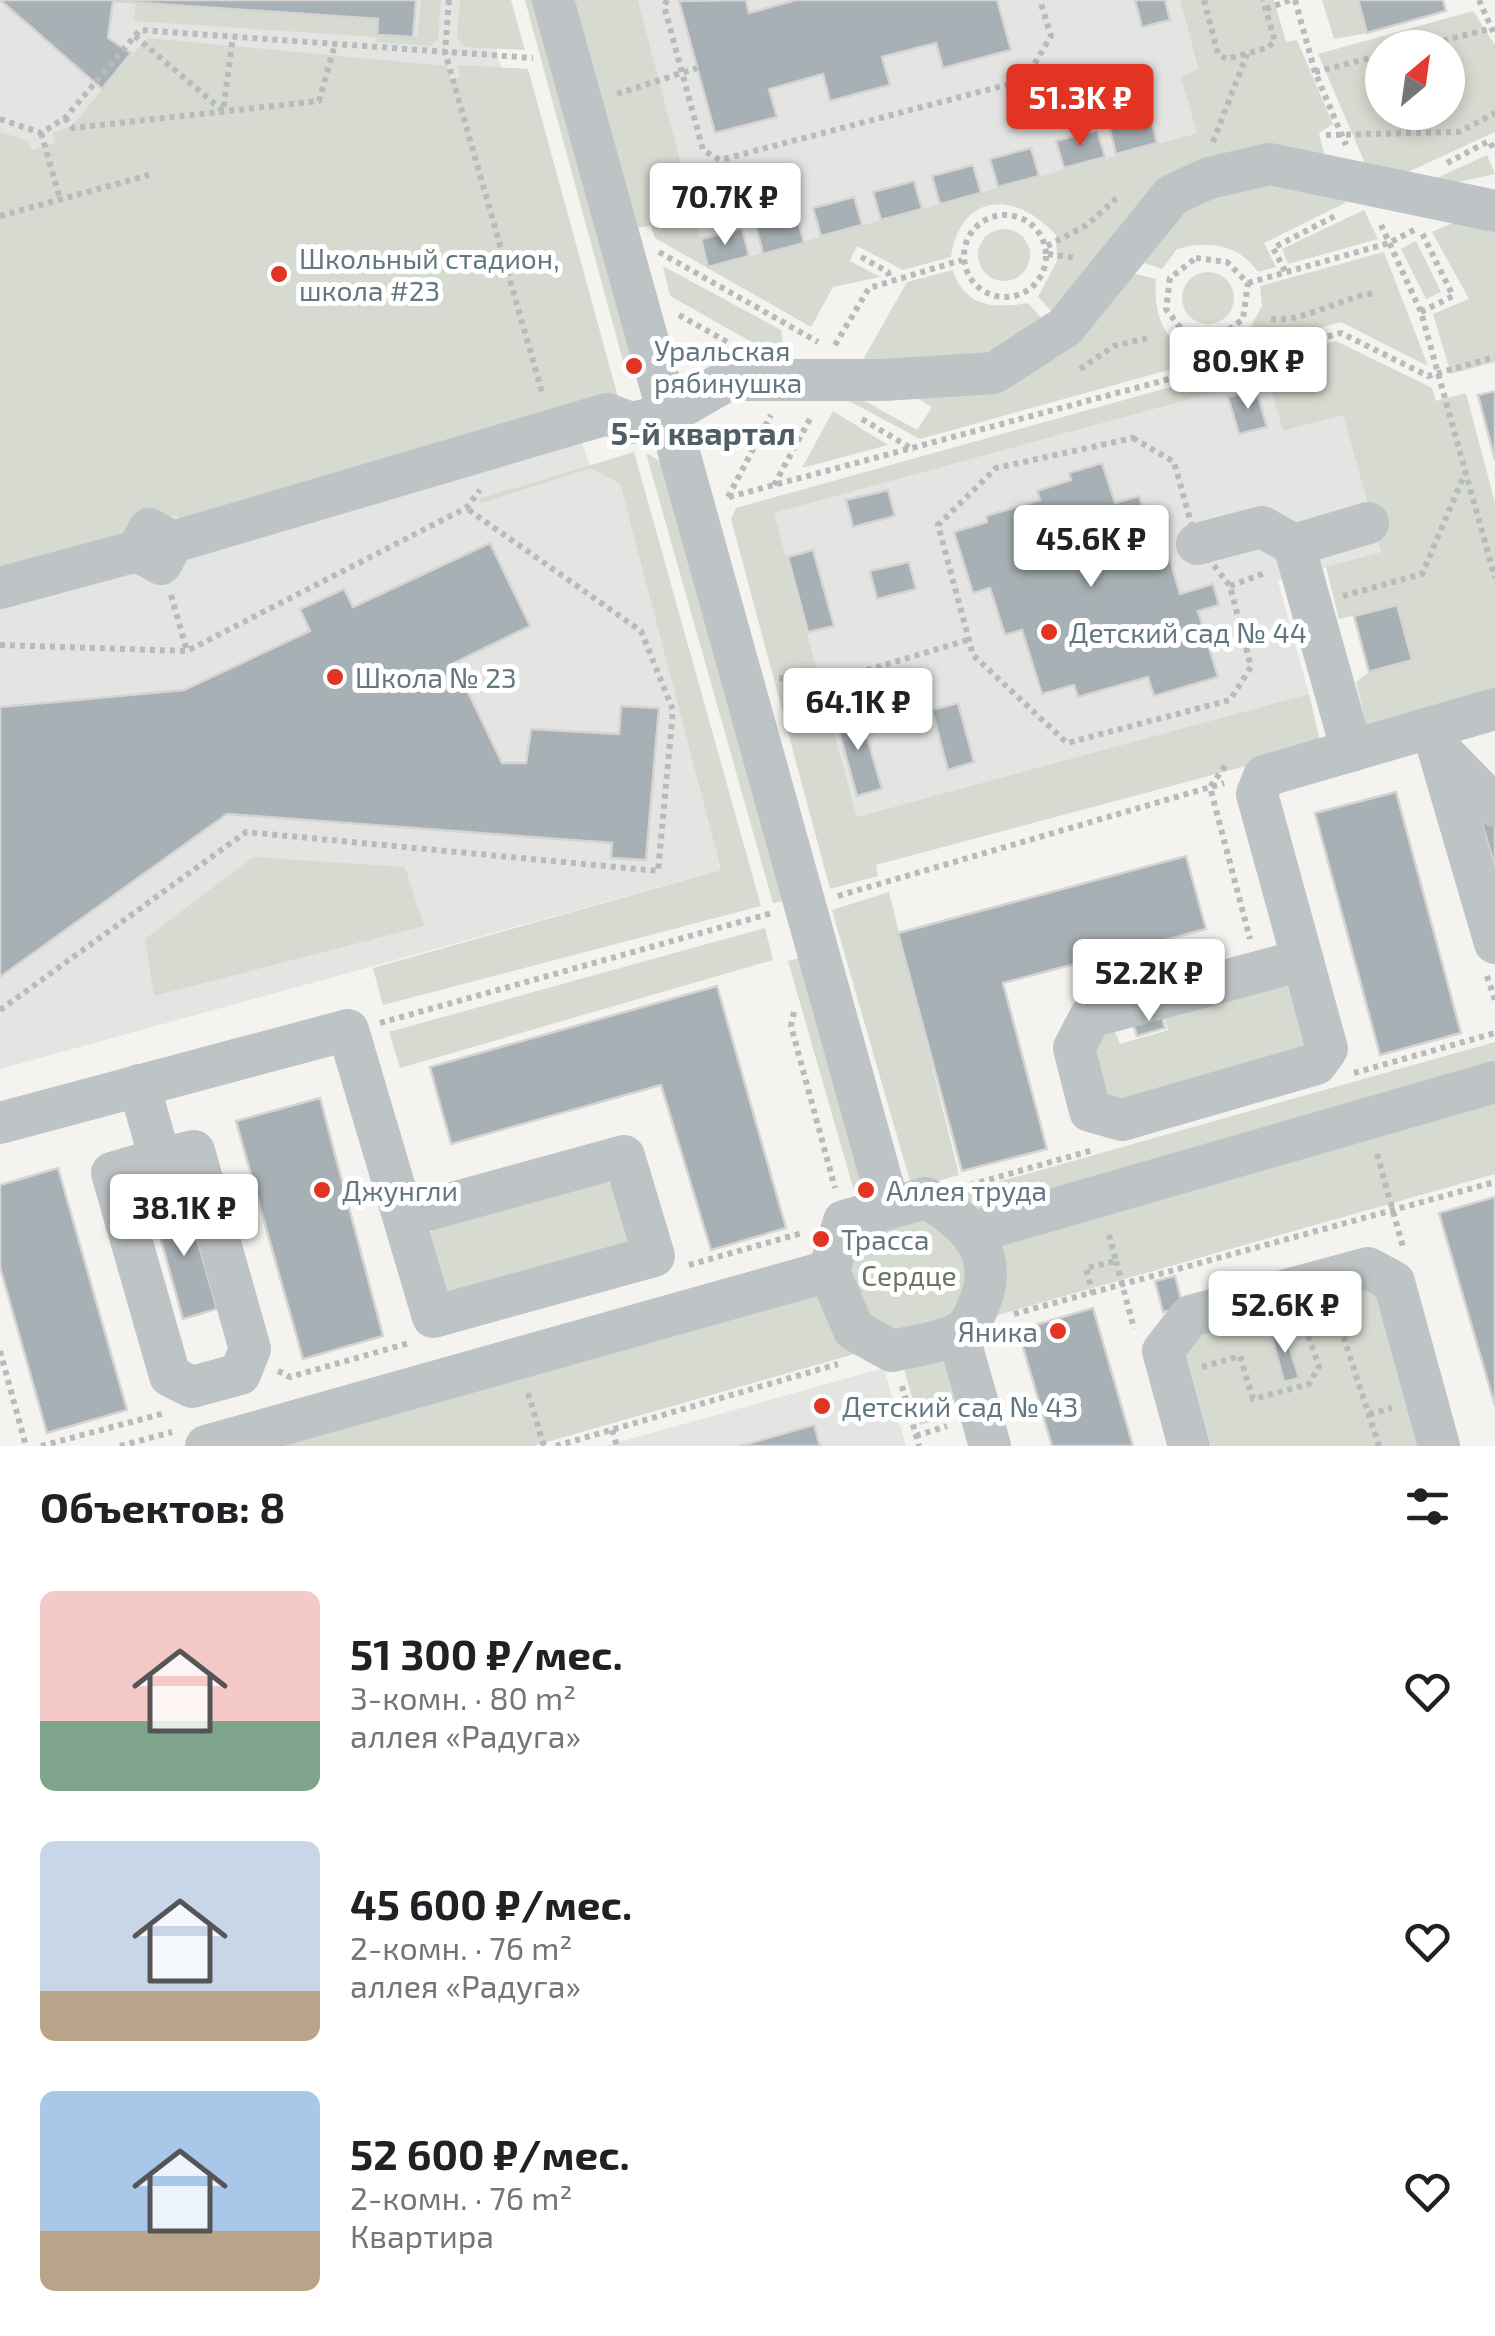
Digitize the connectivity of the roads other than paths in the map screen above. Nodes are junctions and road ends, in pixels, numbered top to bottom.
1 (553, 0) edge
2 (1495, 211) edge
3 (667, 415) junction
4 (1368, 523) dead end
5 (1197, 544) road end
6 (1294, 544) junction
7 (0, 588) edge
8 (1495, 709) edge
9 (1435, 738) junction
10 (1352, 751) junction
11 (1495, 806) edge
12 (1495, 943) edge
13 (1303, 960) junction
14 (1495, 1082) edge
15 (139, 1085) junction
16 (0, 1124) edge
17 (160, 1159) junction
18 (908, 1202) junction
19 (405, 1216) junction
20 (972, 1232) junction
21 (829, 1271) junction
22 (964, 1330) junction
23 (206, 1446) edge
24 (990, 1446) edge
25 (1189, 1446) edge
26 (1440, 1446) edge

1 - 3 street
2 - 3 street
3 - 7 street
3 - 18 street
4 - 6 street
5 - 6 street
6 - 10 street
8 - 9 street
9 - 10 street
9 - 11 street
9 - 12 street
10 - 13 street
13 - 13 street
14 - 20 street
15 - 16 street
15 - 17 street
15 - 19 street
17 - 17 street
18 - 20 street
18 - 21 street
19 - 19 street
20 - 22 street
21 - 22 street
21 - 23 street
22 - 24 street
25 - 26 street

